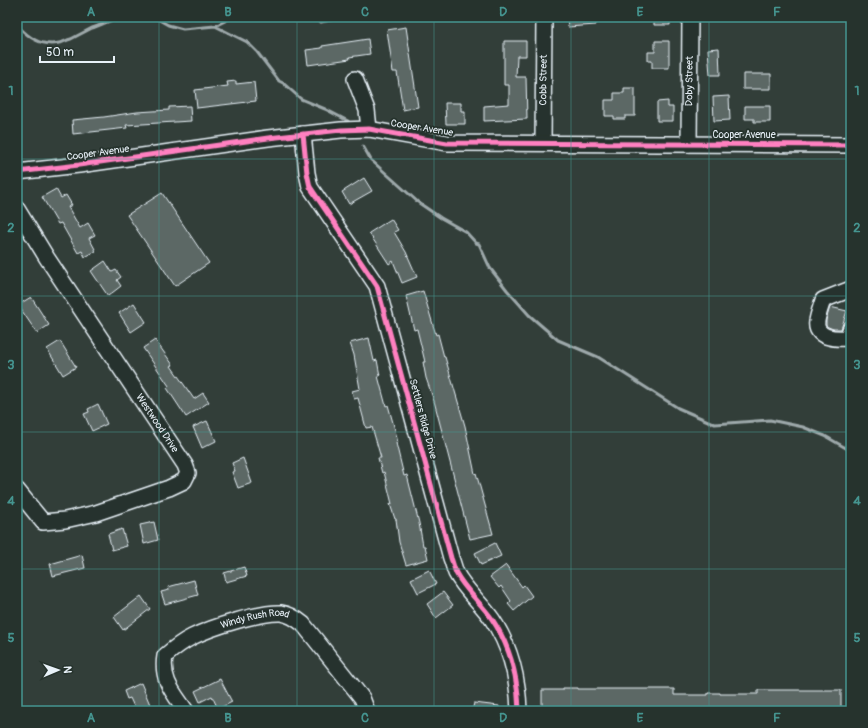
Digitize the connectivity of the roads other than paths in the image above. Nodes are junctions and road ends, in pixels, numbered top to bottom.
1 (544, 17) edge
2 (690, 17) edge
3 (355, 79) dead end
4 (369, 129) junction
5 (303, 134) junction
6 (543, 144) junction
7 (689, 144) junction
8 (851, 145) edge
9 (17, 172) edge
10 (17, 209) edge
11 (851, 288) edge
12 (850, 335) edge
13 (17, 490) edge
14 (186, 711) edge
15 (366, 711) edge
16 (519, 711) edge

1 - 6 street, Cobb Street
2 - 7 street, Doby Street
3 - 4 street
4 - 5 street, Cooper Avenue
4 - 6 street, Cooper Avenue
5 - 9 street, Cooper Avenue
5 - 16 street, Settlers Ridge Drive
6 - 7 street, Cooper Avenue
7 - 8 street, Cooper Avenue
10 - 13 street, Westwood Drive
11 - 12 street
14 - 15 street, Windy Rush Road

